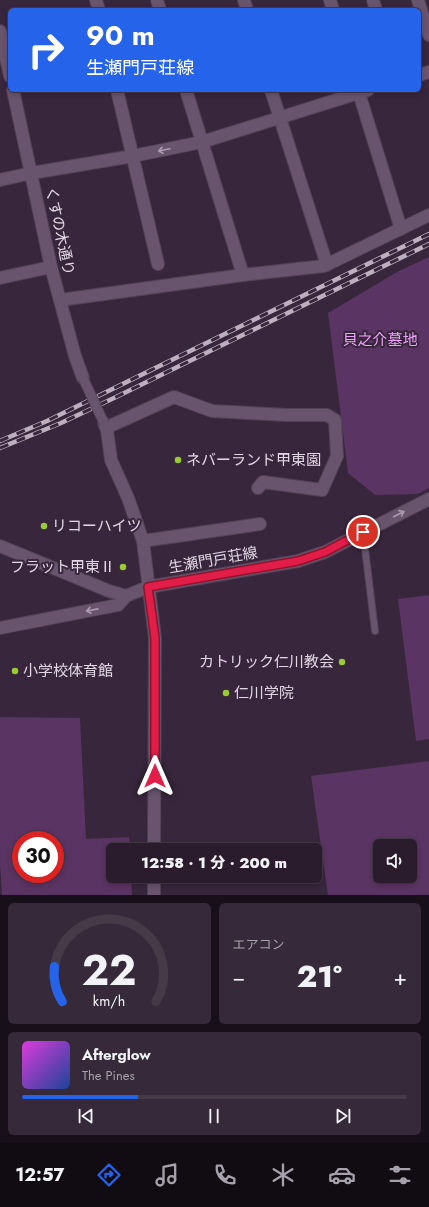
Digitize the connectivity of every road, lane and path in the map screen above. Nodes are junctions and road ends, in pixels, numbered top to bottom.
1 (421, 10) edge
2 (0, 31) edge
3 (429, 35) edge
4 (8, 67) edge
5 (13, 92) edge
6 (117, 92) edge
7 (187, 92) edge
8 (272, 92) edge
9 (359, 92) edge
10 (362, 92) edge
11 (280, 117) junction
12 (202, 142) junction
13 (133, 156) junction
14 (32, 173) junction
15 (0, 180) edge
16 (429, 215) edge
17 (401, 230) junction
18 (158, 264) dead end
19 (327, 265) junction
20 (51, 266) junction
21 (243, 275) junction
22 (0, 278) edge
23 (60, 300) junction
24 (83, 378) joint
25 (105, 427) junction
26 (258, 488) dead end
27 (429, 499) edge
28 (260, 524) dead end
29 (363, 532) junction
30 (143, 542) junction
31 (0, 546) edge
32 (148, 587) junction
33 (126, 596) junction
34 (0, 628) edge
35 (374, 631) dead end
36 (154, 843) edge
37 (154, 883) edge
38 (154, 895) edge

1 - 3 street
2 - 4 street
5 - 14 street, くすの木通り
6 - 13 street
7 - 12 street
8 - 11 street
9 - 11 street
10 - 17 street
11 - 12 street
11 - 19 street
12 -> 13 street
12 - 21 street
13 - 14 street
13 - 18 street
14 - 15 street
14 - 20 street, くすの木通り
16 - 17 street
17 - 19 street
19 - 21 street
20 - 22 street
20 - 23 street, くすの木通り
21 - 23 street
23 - 24 street, くすの木通り
24 - 25 street, bridge
25 - 26 street
25 - 30 street
29 -> 27 street, 生瀬門戸荘線
28 - 30 street
29 - 32 street, 生瀬門戸荘線
29 - 35 lane
30 - 32 street
31 - 33 street
32 - 33 street, 生瀬門戸荘線
32 - 36 street
33 -> 34 street, 生瀬門戸荘線
37 - 38 street

